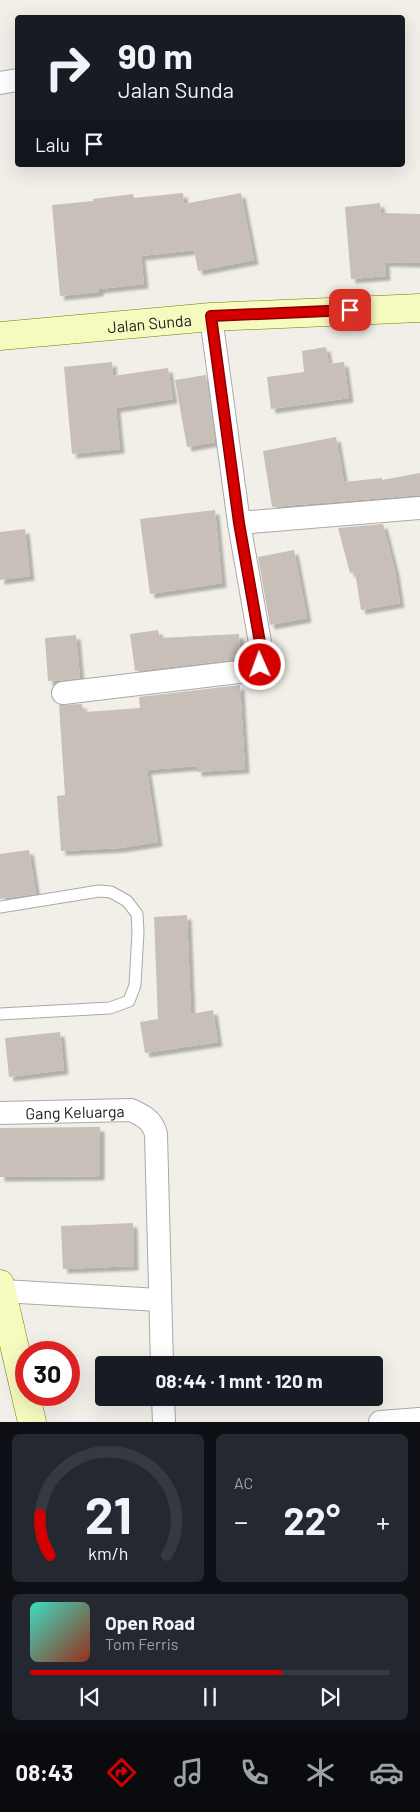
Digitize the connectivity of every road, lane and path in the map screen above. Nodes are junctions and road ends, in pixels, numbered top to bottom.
1 (15, 80) edge
2 (0, 83) edge
3 (420, 308) edge
4 (211, 316) junction
5 (0, 336) edge
6 (420, 508) edge
7 (239, 523) junction
8 (63, 693) dead end
9 (0, 907) edge
10 (0, 1014) edge
11 (0, 1113) edge
12 (159, 1300) junction
13 (4, 1311) edge
14 (162, 1356) edge
15 (163, 1406) edge
16 (420, 1419) edge
17 (32, 1422) edge
18 (164, 1422) edge
19 (380, 1422) edge

1 - 2 street
3 - 4 street, Jalan Sunda
4 - 5 street, Jalan Sunda
4 - 7 street
6 - 7 street
7 - 8 street
9 - 10 lane
11 - 12 street, Gang Keluarga
12 - 13 street
12 - 14 street
13 - 17 street
15 - 18 street
16 - 19 street

